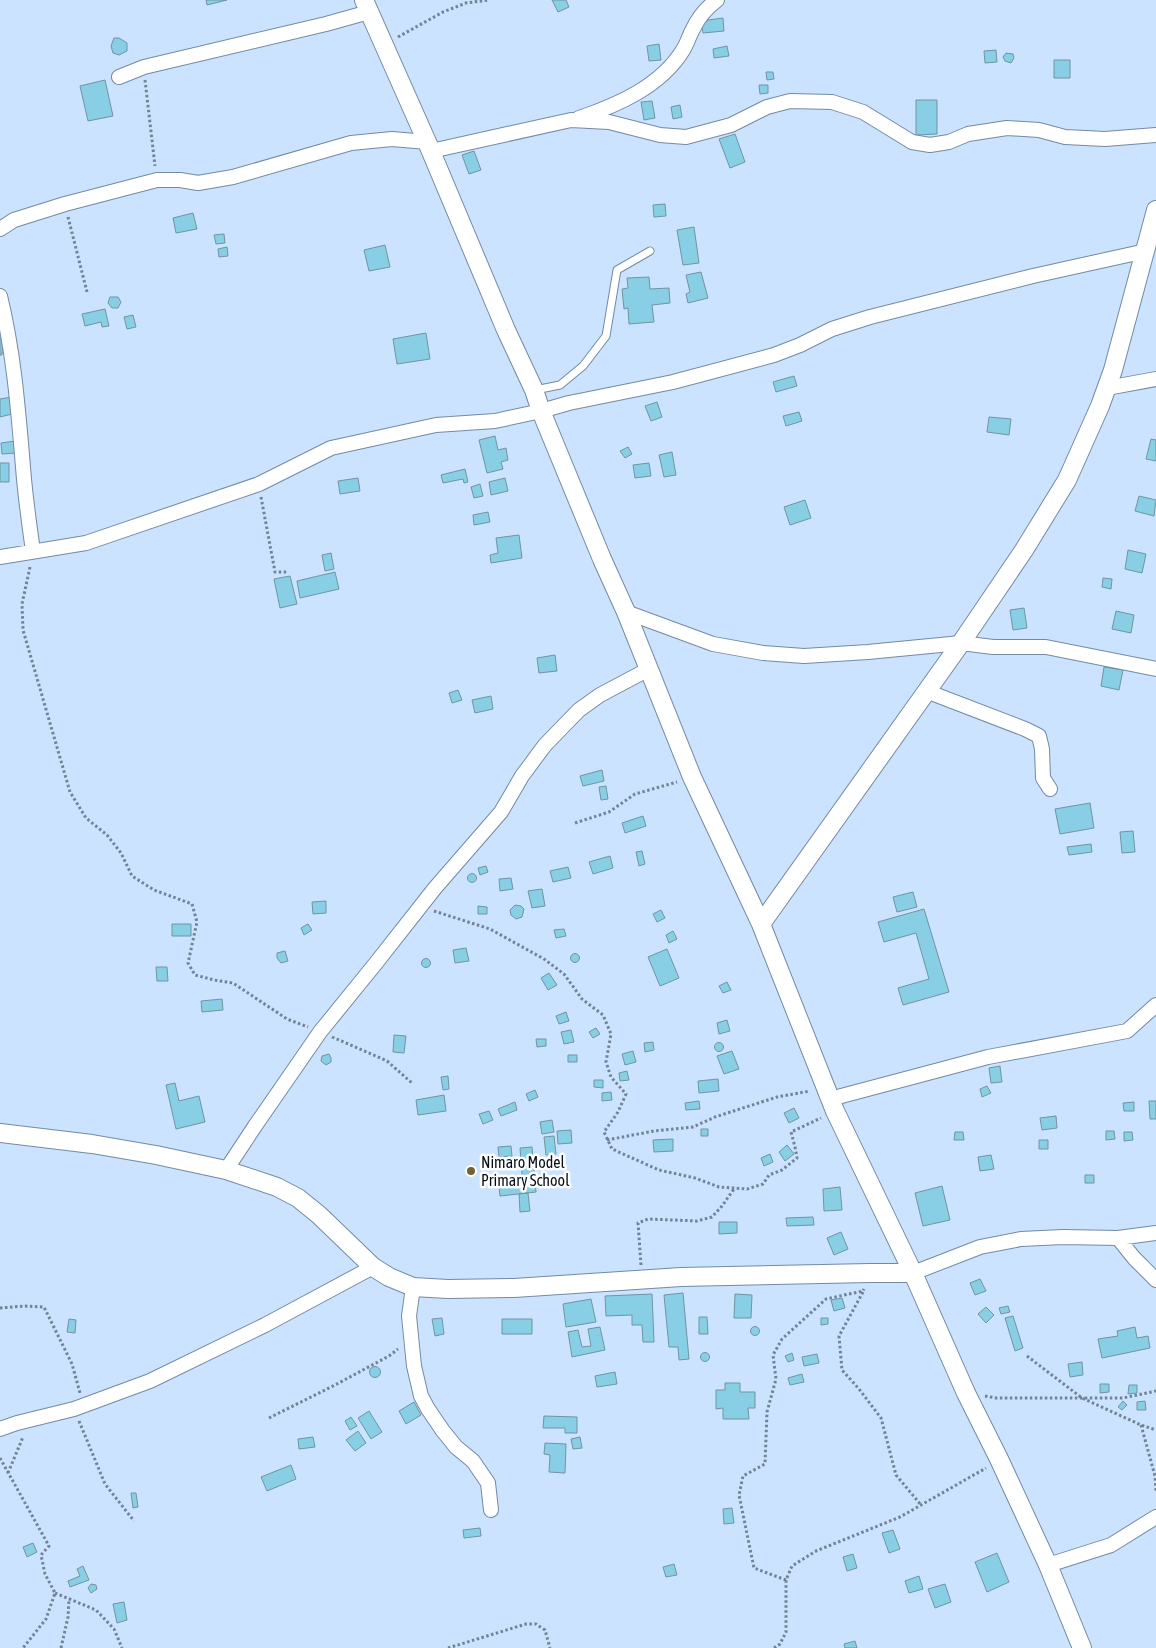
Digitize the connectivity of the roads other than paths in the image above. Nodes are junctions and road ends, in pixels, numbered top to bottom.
1 (717, 0) edge
2 (366, 6) edge
3 (119, 77) dead end
4 (571, 120) junction
5 (1156, 135) edge
6 (429, 146) junction
7 (1156, 210) edge
8 (0, 229) edge
9 (650, 251) dead end
10 (1146, 251) junction
11 (0, 296) edge
12 (1156, 379) edge
13 (1107, 388) junction
14 (534, 390) junction
15 (541, 411) junction
16 (33, 552) junction
17 (0, 558) edge
18 (626, 612) junction
19 (960, 643) junction
20 (649, 669) junction
21 (1156, 669) edge
22 (926, 691) junction
23 (1050, 789) dead end
24 (761, 924) junction
25 (1156, 1005) edge
26 (830, 1099) junction
27 (0, 1133) edge
28 (226, 1170) junction
29 (1156, 1233) edge
30 (1118, 1238) junction
31 (373, 1267) junction
32 (913, 1273) junction
33 (1156, 1280) edge
34 (413, 1287) junction
35 (0, 1429) edge
36 (491, 1510) dead end
37 (1156, 1517) edge
38 (1048, 1565) junction
39 (1082, 1648) edge

1 - 4 street
2 - 3 street
2 - 6 street
4 - 5 street
4 - 6 street
6 - 8 street
6 - 14 street
7 - 10 street
9 - 14 lane
10 - 13 street
10 - 15 street
11 - 16 street
12 - 13 street
13 - 19 street
14 - 15 street
15 - 16 street
15 - 18 street
16 - 17 street
18 - 19 street
18 - 20 street
19 - 21 street
19 - 22 street
20 - 24 street
20 - 28 street
22 - 23 street
22 - 24 street
24 - 26 street
25 - 26 street
26 - 32 street
27 - 28 street
28 - 31 street
29 - 30 street
30 - 32 street
30 - 33 street
31 - 34 street
31 - 35 street
32 - 34 street
32 - 38 street
34 - 36 street
37 - 38 street
38 - 39 street

